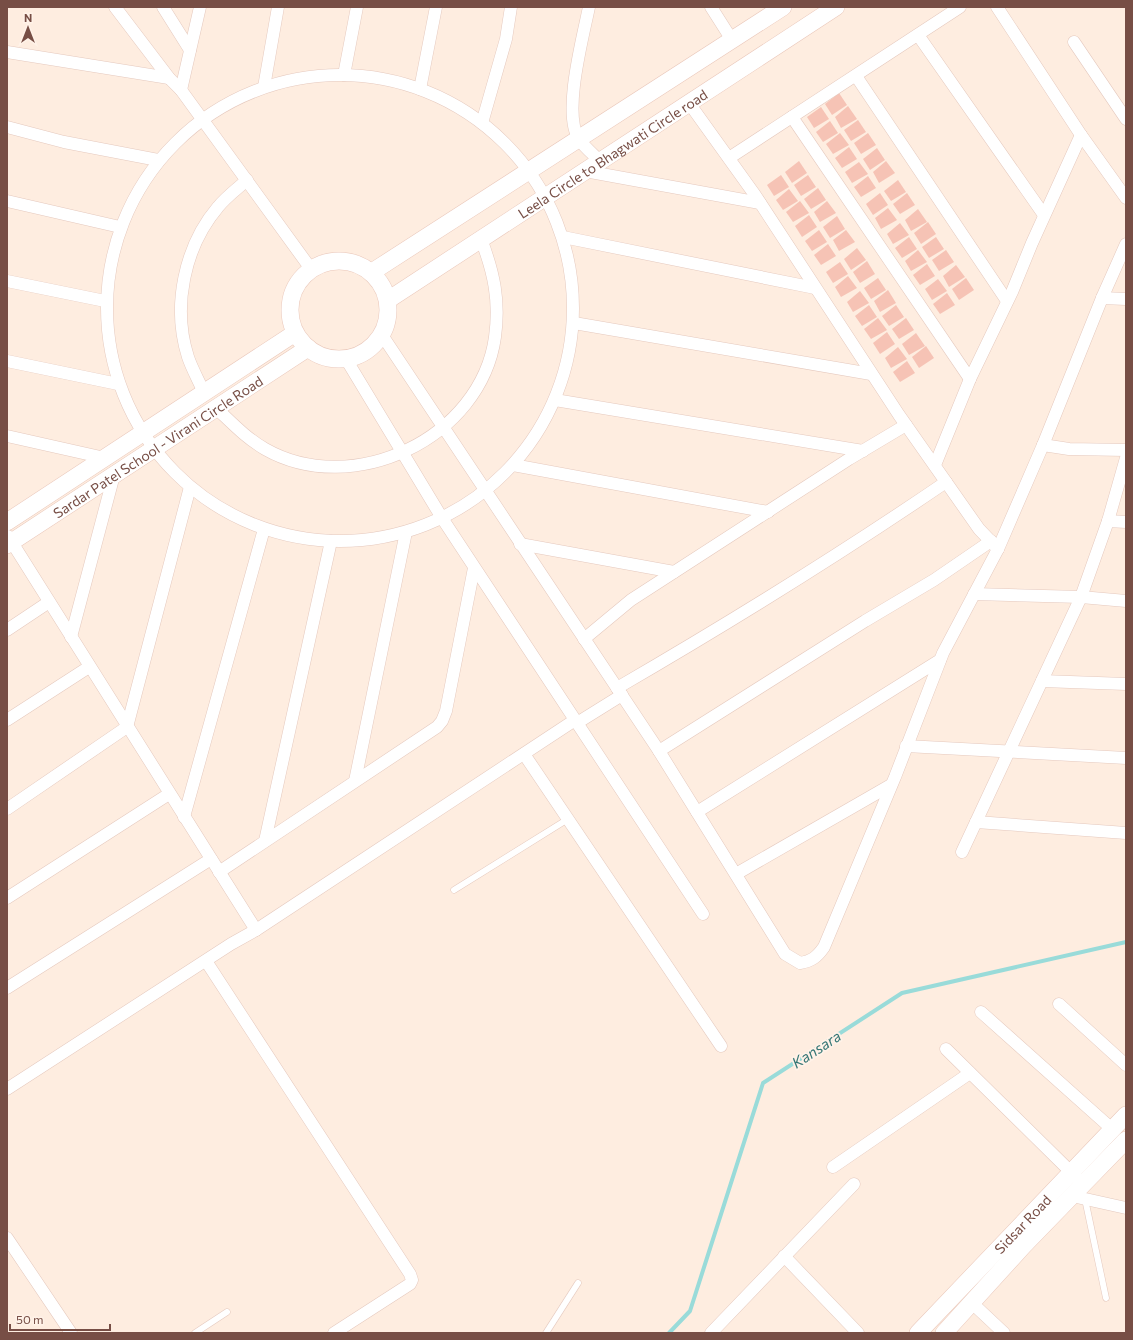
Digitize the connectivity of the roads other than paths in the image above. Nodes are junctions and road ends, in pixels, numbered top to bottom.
1 (115, 7) edge
2 (163, 7) edge
3 (200, 7) edge
4 (278, 7) edge
5 (357, 7) edge
6 (436, 7) edge
7 (511, 7) edge
8 (589, 7) edge
9 (711, 7) edge
10 (782, 7) edge
11 (836, 7) edge
12 (960, 7) edge
13 (997, 7) edge
14 (918, 35) junction
15 (732, 40) junction
16 (1074, 42) dead end
17 (190, 50) junction
18 (7, 52) edge
19 (344, 75) junction
20 (856, 76) junction
21 (169, 78) junction
22 (264, 87) junction
23 (420, 89) junction
24 (181, 90) junction
25 (689, 103) junction
26 (792, 117) junction
27 (202, 119) junction
28 (1126, 119) edge
29 (482, 123) junction
30 (7, 127) edge
31 (1081, 135) junction
32 (579, 139) junction
33 (729, 158) junction
34 (158, 160) junction
35 (600, 162) junction
36 (529, 171) junction
37 (585, 172) junction
38 (247, 180) junction
39 (546, 197) junction
40 (1126, 198) edge
41 (7, 201) edge
42 (760, 203) junction
43 (1044, 215) junction
44 (120, 227) junction
45 (563, 237) junction
46 (481, 239) junction
47 (1126, 244) edge
48 (311, 269) junction
49 (372, 272) junction
50 (7, 281) edge
51 (815, 288) junction
52 (1102, 298) junction
53 (1126, 298) edge
54 (388, 300) junction
55 (105, 301) junction
56 (1007, 301) junction
57 (574, 323) junction
58 (295, 333) junction
59 (382, 335) junction
60 (308, 348) junction
61 (346, 359) junction
62 (7, 361) edge
63 (871, 374) junction
64 (970, 378) junction
65 (118, 384) junction
66 (204, 393) junction
67 (555, 400) junction
68 (216, 408) junction
69 (906, 425) junction
70 (443, 428) junction
71 (142, 434) junction
72 (7, 436) edge
73 (1042, 445) junction
74 (153, 449) junction
75 (1126, 450) edge
76 (863, 451) junction
77 (403, 453) junction
78 (105, 458) junction
79 (1126, 458) edge
80 (513, 465) junction
81 (935, 466) junction
82 (114, 475) junction
83 (946, 482) junction
84 (190, 488) junction
85 (485, 492) junction
86 (768, 512) junction
87 (442, 518) junction
88 (1108, 521) junction
89 (7, 522) edge
90 (1126, 522) edge
91 (264, 529) junction
92 (406, 532) junction
93 (8, 541) edge
94 (331, 541) junction
95 (520, 544) junction
96 (994, 545) junction
97 (474, 568) junction
98 (674, 572) junction
99 (974, 594) junction
100 (1081, 597) junction
101 (1126, 601) edge
102 (49, 602) junction
103 (7, 630) edge
104 (71, 637) junction
105 (584, 639) junction
106 (940, 660) junction
107 (90, 667) junction
108 (1042, 681) junction
109 (1126, 684) edge
110 (620, 692) junction
111 (7, 720) edge
112 (576, 721) junction
113 (127, 727) junction
114 (906, 746) junction
115 (659, 751) junction
116 (1009, 752) junction
117 (524, 754) junction
118 (1126, 758) edge
119 (355, 781) junction
120 (891, 785) junction
121 (169, 794) junction
122 (7, 809) edge
123 (697, 812) junction
124 (184, 817) junction
125 (568, 819) junction
126 (976, 822) junction
127 (1126, 833) edge
128 (265, 841) junction
129 (962, 852) dead end
130 (211, 859) junction
131 (218, 872) junction
132 (736, 874) junction
133 (454, 890) dead end
134 (7, 898) edge
135 (703, 914) dead end
136 (256, 930) junction
137 (206, 961) junction
138 (7, 988) edge
139 (1059, 1004) dead end
140 (981, 1012) dead end
141 (721, 1046) dead end
142 (946, 1049) dead end
143 (1126, 1065) edge
144 (970, 1073) junction
145 (7, 1089) edge
146 (1126, 1115) edge
147 (1112, 1130) junction
148 (1126, 1140) edge
149 (833, 1167) dead end
150 (854, 1184) dead end
151 (1078, 1188) junction
152 (1126, 1208) edge
153 (7, 1238) edge
154 (784, 1256) junction
155 (578, 1283) dead end
156 (1106, 1298) dead end
157 (972, 1303) junction
158 (227, 1312) dead end
159 (350, 1329) edge
160 (71, 1333) edge
161 (195, 1333) edge
162 (334, 1333) edge
163 (546, 1333) edge
164 (711, 1333) edge
165 (858, 1333) edge
166 (918, 1333) edge
167 (944, 1333) edge
168 (1004, 1333) edge

1 - 21 street
2 - 17 street
3 - 17 street
4 - 22 street
5 - 19 street
6 - 23 street
7 - 29 street
8 - 32 street
9 - 15 street
10 - 15 street
11 - 25 street, Leela Circle to Bhagwati Circle road
12 - 14 street
13 - 31 street
14 - 20 street
14 - 43 street
15 - 32 street
16 - 28 street
17 - 24 street
18 - 21 street
19 - 22 street
19 - 23 street
20 - 26 street
20 - 56 street
21 - 24 street
22 - 27 street
23 - 29 street
24 - 27 street
25 - 33 street
25 - 35 street, Leela Circle to Bhagwati Circle road
26 - 33 street
26 - 64 street
27 - 34 street
27 - 38 street
29 - 36 street
30 - 34 street
31 - 40 street
31 - 43 street
32 - 35 street
32 - 36 street
33 - 42 street
34 - 44 street
35 - 37 street, Leela Circle to Bhagwati Circle road
36 - 39 street
36 - 49 street
37 - 39 street, Leela Circle to Bhagwati Circle road
37 - 42 street
38 - 48 street
38 - 66 street
39 - 45 street
39 - 46 street, Leela Circle to Bhagwati Circle road
41 - 44 street
42 - 51 street
43 - 56 street
44 - 55 street
45 - 51 street
45 - 57 street
46 - 54 street, Leela Circle to Bhagwati Circle road
46 - 70 street
47 - 52 street
48 - 49 street
48 - 58 street
49 - 54 street
50 - 55 street
51 - 63 street
52 - 53 street
52 - 73 street
54 - 59 street
55 - 65 street
56 - 64 street
57 - 63 street
57 - 67 street
58 - 60 street
58 - 66 street
59 - 61 street
59 - 70 street
60 - 61 street
60 - 68 street, Sardar Patel School - Virani Circle Road
61 - 77 street
62 - 65 street
63 - 69 street
64 - 81 street
65 - 71 street
66 - 71 street
67 - 76 street
67 - 80 street
68 - 74 street, Sardar Patel School - Virani Circle Road
68 - 77 street
69 - 76 street
69 - 81 street
70 - 77 street
70 - 85 street
71 - 74 street
71 - 78 street
72 - 78 street
73 - 75 street
73 - 96 street
74 - 82 street, Sardar Patel School - Virani Circle Road
74 - 84 street
76 - 86 street
77 - 87 street
78 - 89 street
79 - 88 street
80 - 85 street
80 - 86 street
81 - 83 street
82 - 93 street, Sardar Patel School - Virani Circle Road
82 - 104 street
83 - 96 street
83 - 110 street
84 - 91 street
84 - 113 street
85 - 87 street
85 - 95 street
86 - 98 street
87 - 92 street
87 - 97 street
88 - 90 street
88 - 100 street
91 - 94 street
91 - 124 street
92 - 94 street
92 - 119 street
93 - 102 street
94 - 128 street
95 - 98 street
95 - 105 street
96 - 99 street
96 - 115 street
97 - 112 street
97 - 119 street
98 - 105 street
99 - 100 street
99 - 106 street
100 - 101 street
100 - 108 street
102 - 103 street
102 - 104 street
104 - 107 street
105 - 110 street
106 - 114 street
106 - 123 street
107 - 111 street
107 - 113 street
108 - 109 street
108 - 116 street
110 - 112 street
110 - 115 street
112 - 117 street
112 - 135 street
113 - 121 street
113 - 122 street
114 - 116 street
114 - 120 street
115 - 123 street
116 - 118 street
116 - 126 street
117 - 125 street
117 - 136 street
119 - 128 street
120 - 132 street
120 - 132 street
121 - 124 street
121 - 134 street
123 - 132 street
124 - 130 street
125 - 133 lane
125 - 141 street
126 - 127 street
126 - 129 street
128 - 131 street
130 - 131 street
130 - 138 street
131 - 136 street
136 - 137 street
137 - 145 street
137 - 159 street
139 - 143 street
140 - 147 street
142 - 144 street
144 - 149 street
144 - 151 street
146 - 147 street, Sidsar Road
147 - 151 street, Sidsar Road
148 - 151 street, Sidsar Road
150 - 154 street
151 - 152 street
151 - 156 lane
151 - 157 street, Sidsar Road
151 - 166 street, Sidsar Road
153 - 160 street
154 - 164 street
154 - 165 street
155 - 163 lane
157 - 167 street, Sidsar Road
157 - 168 street
158 - 161 lane
159 - 162 street

